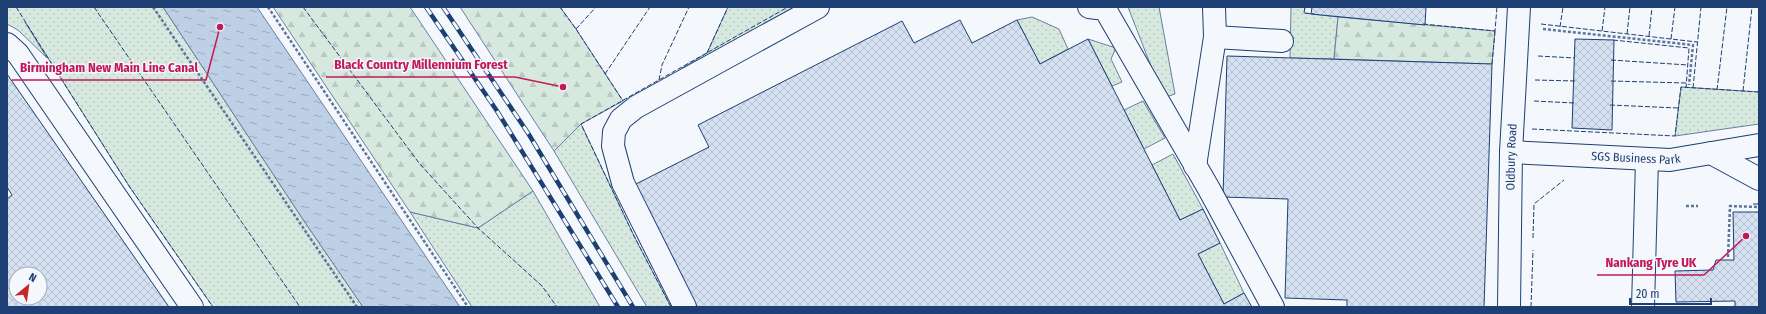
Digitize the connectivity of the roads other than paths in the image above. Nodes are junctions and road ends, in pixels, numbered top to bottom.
1 (818, 7) edge
2 (1089, 7) edge
3 (1214, 7) edge
4 (1520, 7) edge
5 (1215, 37) junction
6 (1282, 41) dead end
7 (7, 44) edge
8 (1759, 145) edge
9 (1511, 152) junction
10 (1711, 153) junction
11 (1647, 159) junction
12 (1195, 166) junction
13 (1759, 179) edge
14 (192, 307) edge
15 (685, 307) edge
16 (1273, 307) edge
17 (1509, 307) edge
18 (1643, 307) edge

1 - 15 main road
2 - 12 main road
3 - 5 main road
4 - 9 main road, Oldbury Road
5 - 6 main road
5 - 12 main road
7 - 14 main road
8 - 10 main road, SGS Business Park
9 - 11 main road, SGS Business Park
9 - 17 main road, Oldbury Road
10 - 11 main road, SGS Business Park
10 - 13 main road
11 - 18 main road
12 - 16 main road

